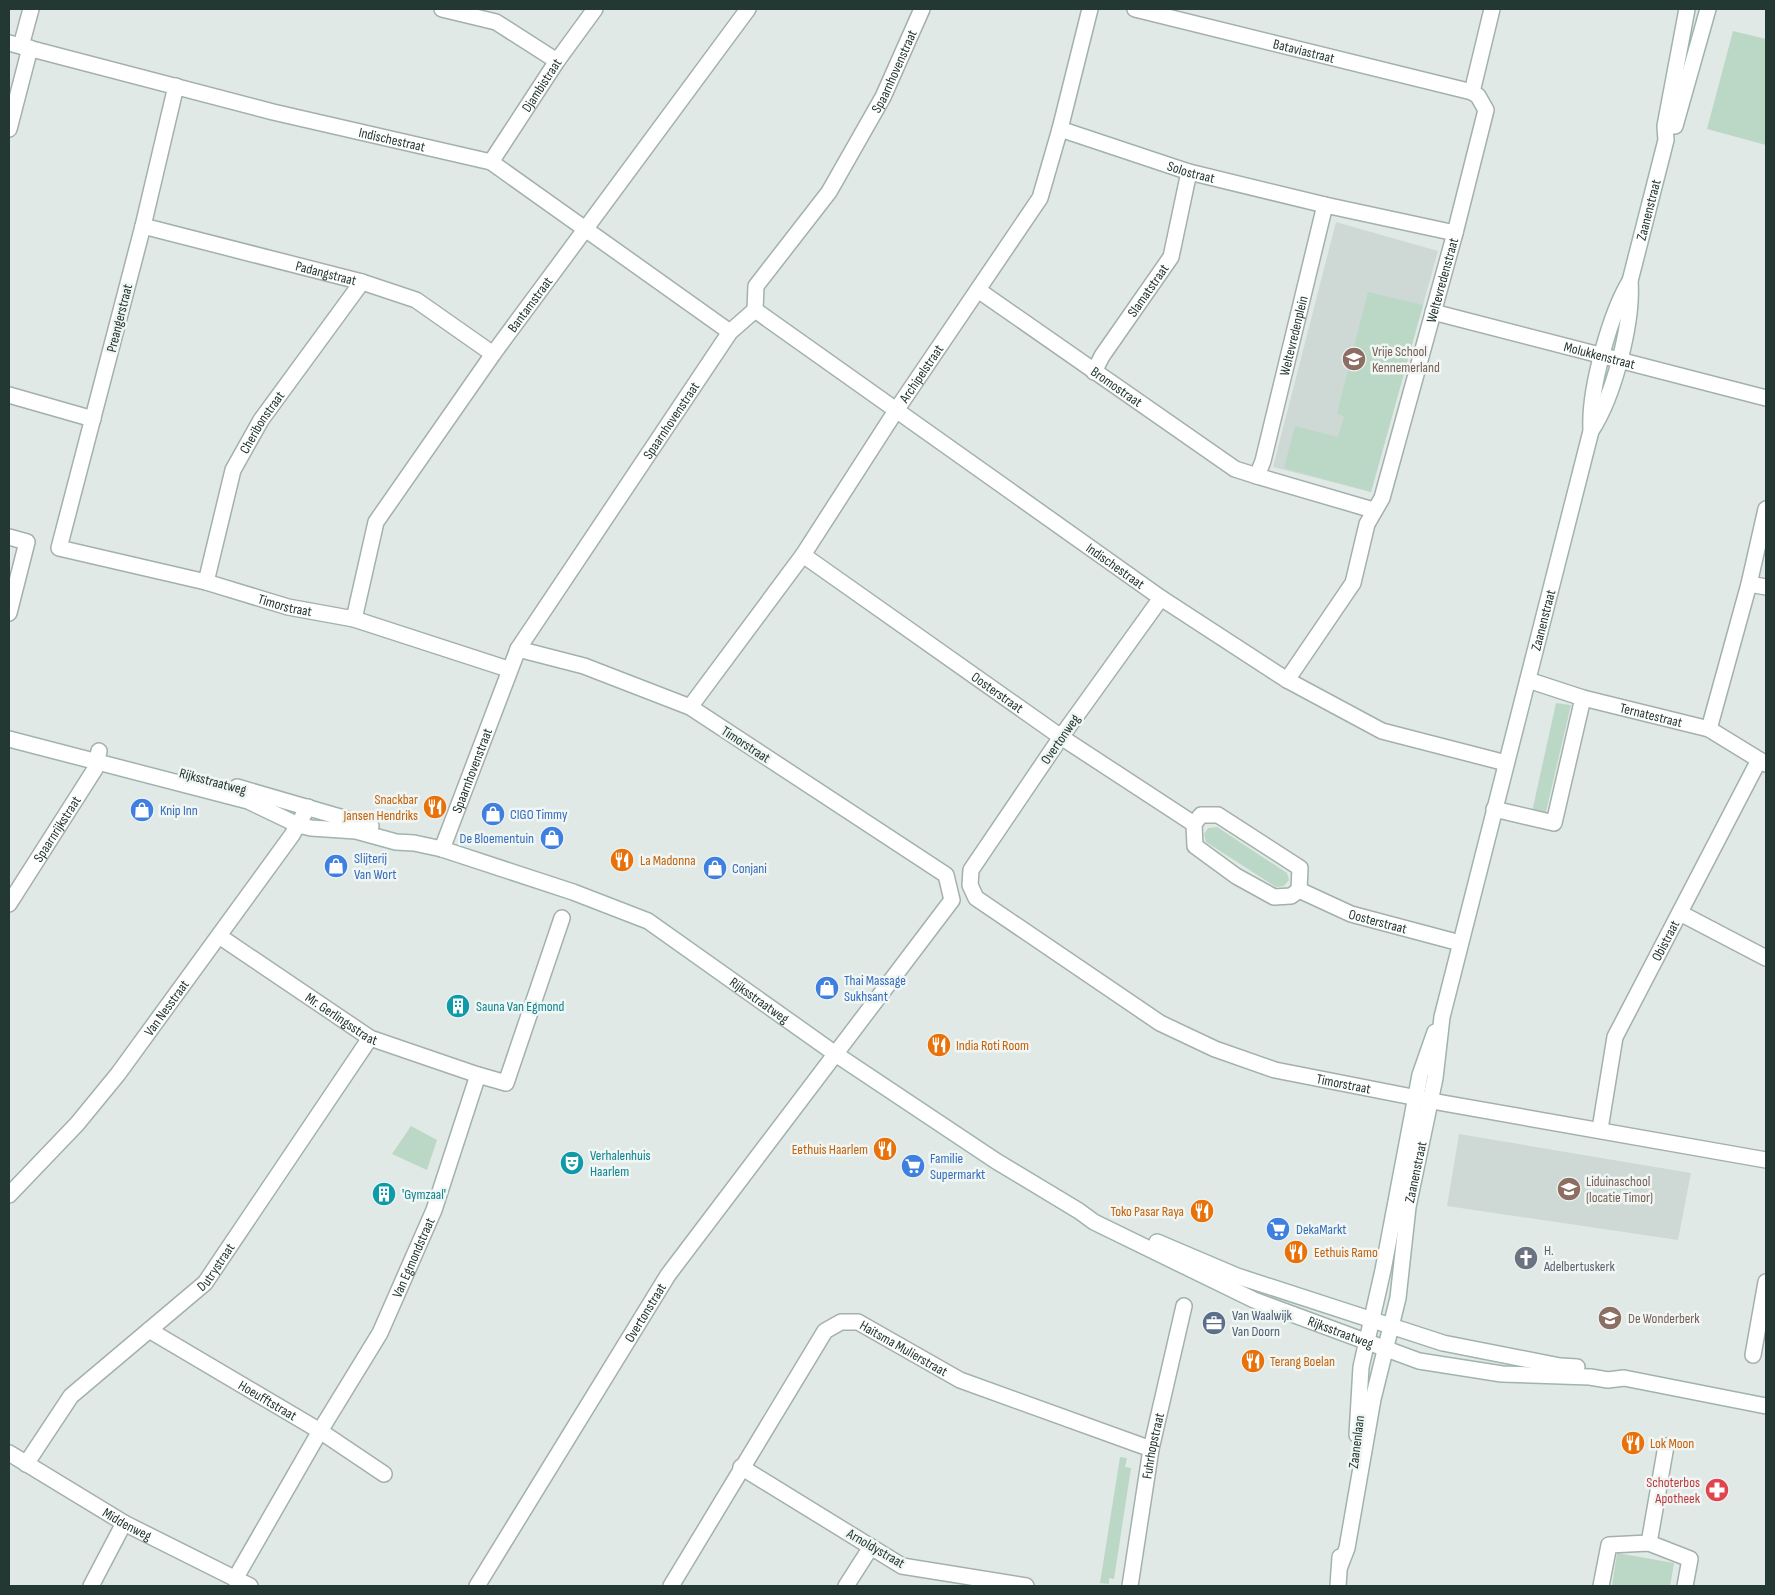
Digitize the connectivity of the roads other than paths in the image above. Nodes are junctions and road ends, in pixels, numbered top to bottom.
1 (31, 9) edge
2 (442, 9) edge
3 (595, 9) edge
4 (748, 9) edge
5 (922, 9) edge
6 (1090, 9) edge
7 (1135, 9) edge
8 (1492, 9) edge
9 (1687, 9) edge
10 (1708, 9) edge
11 (477, 13) edge
12 (20, 46) edge
13 (557, 61) junction
14 (176, 86) junction
15 (1472, 92) junction
16 (9, 129) edge
17 (1060, 129) junction
18 (1666, 140) junction
19 (491, 162) junction
20 (1189, 172) junction
21 (1325, 205) junction
22 (143, 226) junction
23 (584, 230) junction
24 (1455, 233) junction
25 (1630, 281) junction
26 (362, 282) junction
27 (978, 290) junction
28 (755, 310) junction
29 (1433, 312) junction
30 (730, 332) junction
31 (493, 354) junction
32 (1603, 356) junction
33 (1618, 360) junction
34 (1094, 372) junction
35 (9, 395) edge
36 (1766, 398) edge
37 (897, 409) junction
38 (93, 419) junction
39 (1591, 431) junction
40 (1257, 476) junction
41 (1766, 509) edge
42 (1373, 510) junction
43 (9, 537) edge
44 (59, 548) joint
45 (803, 555) junction
46 (206, 582) junction
47 (1749, 584) junction
48 (1766, 587) edge
49 (1161, 598) junction
50 (9, 613) edge
51 (354, 619) junction
52 (518, 649) junction
53 (508, 670) junction
54 (1287, 680) junction
55 (1528, 680) junction
56 (1583, 698) junction
57 (690, 707) junction
58 (9, 728) edge
59 (1709, 729) junction
60 (1061, 737) junction
61 (9, 739) edge
62 (98, 756) junction
63 (1763, 762) edge
64 (1506, 763) junction
65 (308, 807) junction
66 (1494, 809) junction
67 (1194, 824) junction
68 (298, 825) junction
69 (414, 843) junction
70 (442, 849) junction
71 (970, 885) joint
72 (1300, 890) junction
73 (9, 904) edge
74 (1680, 913) junction
75 (562, 918) dead end
76 (219, 936) junction
77 (1460, 943) junction
78 (1766, 958) edge
79 (370, 1038) junction
80 (837, 1055) junction
81 (478, 1075) junction
82 (1423, 1099) junction
83 (1600, 1129) junction
84 (1766, 1160) edge
85 (9, 1195) edge
86 (1079, 1210) junction
87 (1766, 1282) edge
88 (1184, 1306) dead end
89 (1372, 1320) junction
90 (1391, 1326) junction
91 (149, 1330) junction
92 (1367, 1342) junction
93 (1385, 1348) junction
94 (1753, 1355) dead end
95 (1624, 1378) junction
96 (1766, 1406) edge
97 (320, 1431) junction
98 (1666, 1446) dead end
99 (1151, 1449) junction
100 (9, 1453) edge
101 (26, 1464) junction
102 (741, 1467) junction
103 (384, 1474) dead end
104 (124, 1523) junction
105 (1650, 1543) junction
106 (871, 1547) junction
107 (1340, 1566) junction
108 (235, 1579) junction
109 (91, 1586) edge
110 (250, 1586) edge
111 (477, 1586) edge
112 (671, 1586) edge
113 (846, 1586) edge
114 (1026, 1586) edge
115 (1130, 1586) edge
116 (1338, 1586) edge
117 (1601, 1586) edge
118 (1685, 1586) edge

1 - 12 street
2 - 11 street
3 - 13 street, Djambistraat
4 - 23 street, Bantamstraat
5 - 28 street, Spaarnhovenstraat
6 - 17 street, Archipelstraat
7 - 15 street, Bataviastraat
8 - 15 street
9 - 18 street, Zaanenstraat
10 - 18 street, Zaanenstraat
11 - 13 street
12 - 14 street, Indischestraat
12 - 16 street
13 - 19 street, Djambistraat
14 - 19 street, Indischestraat
14 - 22 street, Preangerstraat
15 - 24 street, Weltevredenstraat
17 - 20 street, Solostraat
17 - 27 street, Archipelstraat
18 - 25 street, Zaanenstraat
19 - 23 street, Indischestraat
20 - 21 street, Solostraat
20 - 34 street, Slamatstraat
21 - 24 street
21 - 40 street, Weltevredenplein
22 - 26 street, Padangstraat
22 - 38 street, Preangerstraat
23 - 30 street, Indischestraat
23 - 31 street, Bantamstraat
24 - 29 street, Weltevredenstraat
25 - 32 street, Zaanenstraat
25 - 33 street, Zaanenstraat
26 - 31 street, Padangstraat
26 - 46 street, Cheribonstraat
27 - 34 street, Bromostraat
27 - 37 street, Archipelstraat
28 - 30 street, Spaarnhovenstraat
28 - 37 street, Indischestraat
29 - 32 street, Molukkenstraat
29 - 42 street, Weltevredenstraat
30 - 52 street, Spaarnhovenstraat
31 - 51 street, Bantamstraat
32 - 33 street, Molukkenstraat
32 - 39 street, Zaanenstraat
33 - 36 street, Molukkenstraat
33 - 39 street, Zaanenstraat
34 - 40 street, Bromostraat
35 - 38 street
37 - 45 street, Archipelstraat
37 - 49 street, Indischestraat
38 - 44 street, Preangerstraat
39 - 55 street, Zaanenstraat
40 - 42 street
41 - 47 street
42 - 54 street, Weltevredenstraat
43 - 50 street
44 - 46 street, Timorstraat
45 - 57 street, Archipelstraat
45 - 60 street, Oosterstraat
46 - 51 street, Timorstraat
47 - 48 street
47 - 59 street
49 - 54 street, Indischestraat
49 - 60 street, Overtonweg
51 - 53 street, Timorstraat
52 - 53 street, Spaarnhovenstraat
52 - 57 street, Timorstraat
53 - 70 street, Spaarnhovenstraat
54 - 64 street, Indischestraat
55 - 56 street, Ternatestraat
55 - 64 street, Zaanenstraat
56 - 59 street, Ternatestraat
56 - 66 street
57 - 80 street, Timorstraat
58 - 62 street, Rijksstraatweg
59 - 63 street, Ternatestraat
60 - 67 street, Oosterstraat
60 - 71 street, Overtonweg
61 - 62 street, Rijksstraatweg
62 - 65 street, Rijksstraatweg
62 - 68 street, Rijksstraatweg
62 - 73 street, Spaarnrijkstraat
63 - 74 street, Obistraat
64 - 66 street, Zaanenstraat
65 - 68 street, Van Nesstraat
65 - 69 street, Rijksstraatweg
66 - 77 street, Zaanenstraat
67 - 72 street
67 - 72 street
68 - 69 street, Rijksstraatweg
68 - 76 street, Van Nesstraat
69 - 70 street, Rijksstraatweg
70 - 80 street, Rijksstraatweg
71 - 82 street, Timorstraat
72 - 77 street, Oosterstraat
74 - 78 street
74 - 83 street, Obistraat
75 - 81 street
76 - 79 street, Mr. Gerlingsstraat
76 - 85 street, Van Nesstraat
77 - 82 street, Zaanenstraat
79 - 81 street, Mr. Gerlingsstraat
79 - 91 street, Dutrystraat
80 - 86 street, Rijksstraatweg
80 - 111 street, Overtonstraat
81 - 97 street, Van Egmondstraat
82 - 83 street, Timorstraat
82 - 89 street, Zaanenstraat
82 - 90 street, Zaanenstraat
83 - 84 street, Timorstraat
86 - 89 street, Rijksstraatweg
86 - 92 street, Rijksstraatweg
87 - 94 street
88 - 99 street, Fuhrhopstraat
89 - 90 street, Rijksstraatweg
89 - 92 street, Zaanenlaan
90 - 93 street, Zaanenlaan
90 - 95 street, Rijksstraatweg
91 - 97 street, Hoeufftstraat
91 - 101 street, Dutrystraat
92 - 93 street, Rijksstraatweg
92 - 107 street, Zaanenlaan
93 - 95 street, Rijksstraatweg
93 - 107 street, Zaanenlaan
95 - 96 street, Rijksstraatweg
97 - 103 street, Hoeufftstraat
97 - 108 street, Van Egmondstraat
98 - 105 street
99 - 102 street, Haitsma Mulierstraat
99 - 115 street, Fuhrhopstraat
100 - 101 street, Middenweg
101 - 104 street, Middenweg
102 - 106 street, Arnoldystraat
102 - 112 street, Haitsma Mulierstraat
104 - 108 street, Middenweg
104 - 109 street
105 - 117 street
105 - 118 street
106 - 113 street
106 - 114 street, Arnoldystraat
107 - 116 street, Zaanenlaan
108 - 110 street, Middenweg

